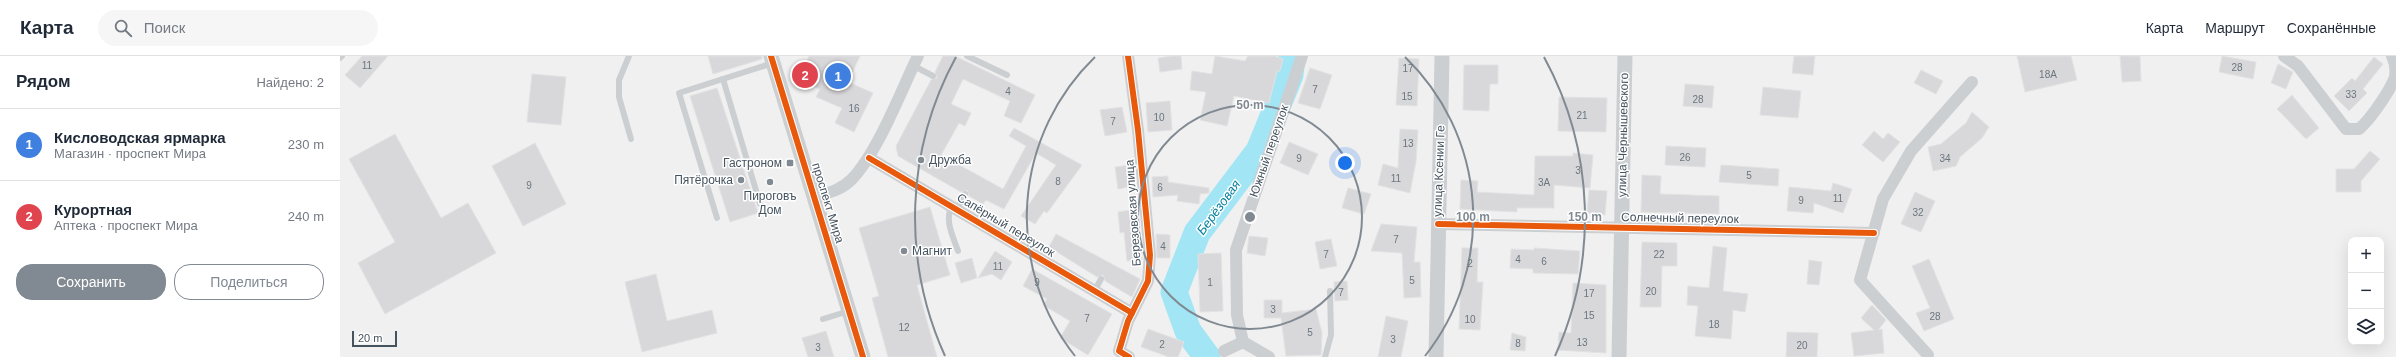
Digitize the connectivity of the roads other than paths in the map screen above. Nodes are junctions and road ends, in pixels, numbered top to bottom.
1 (629, 56) edge
2 (967, 56) edge
3 (1128, 56) edge
4 (1302, 56) edge
5 (1442, 56) edge
6 (1625, 56) edge
7 (2284, 56) edge
8 (2392, 56) edge
9 (772, 60) edge
10 (916, 61) edge
11 (1007, 75) dead end
12 (933, 76) dead end
13 (722, 79) junction
14 (1972, 82) dead end
15 (631, 139) dead end
16 (869, 158) junction
17 (965, 194) dead end
18 (815, 197) junction
19 (760, 204) dead end
20 (955, 208) junction
21 (717, 218) dead end
22 (1438, 224) junction
23 (1622, 228) junction
24 (1874, 233) junction
25 (958, 251) dead end
26 (1101, 279) dead end
27 (1095, 290) junction
28 (1330, 291) dead end
29 (849, 310) junction
30 (1132, 313) junction
31 (823, 319) dead end
32 (1243, 342) junction
33 (1224, 351) dead end
34 (1121, 355) edge
35 (1928, 355) dead end
36 (863, 357) edge
37 (1269, 357) edge
38 (1325, 357) edge
39 (1436, 357) edge
40 (1619, 357) edge

1 - 15 lane
2 - 11 lane
3 - 30 street, Березовская улица
4 - 32 street, Южный переулок
5 - 22 street, улица Ксении Ге
6 - 23 street, улица Чернышевского
7 - 8 street
9 - 13 lane
9 - 18 street, проспект Мира
10 - 12 lane
10 - 16 street
13 - 19 lane
13 - 21 lane
14 - 24 street
16 - 18 street
16 - 20 street, Сапёрный переулок
17 - 20 lane
18 - 29 street, проспект Мира
20 - 25 lane
20 - 27 street, Сапёрный переулок
22 - 23 street, Солнечный переулок
22 - 39 street, улица Ксении Ге
23 - 24 street, Солнечный переулок
23 - 40 street, улица Чернышевского
24 - 35 street
26 - 27 lane
27 - 30 street, Сапёрный переулок
28 - 38 lane
29 - 31 lane
29 - 36 street, проспект Мира
30 - 34 street, Березовская улица
32 - 33 street
32 - 37 street

